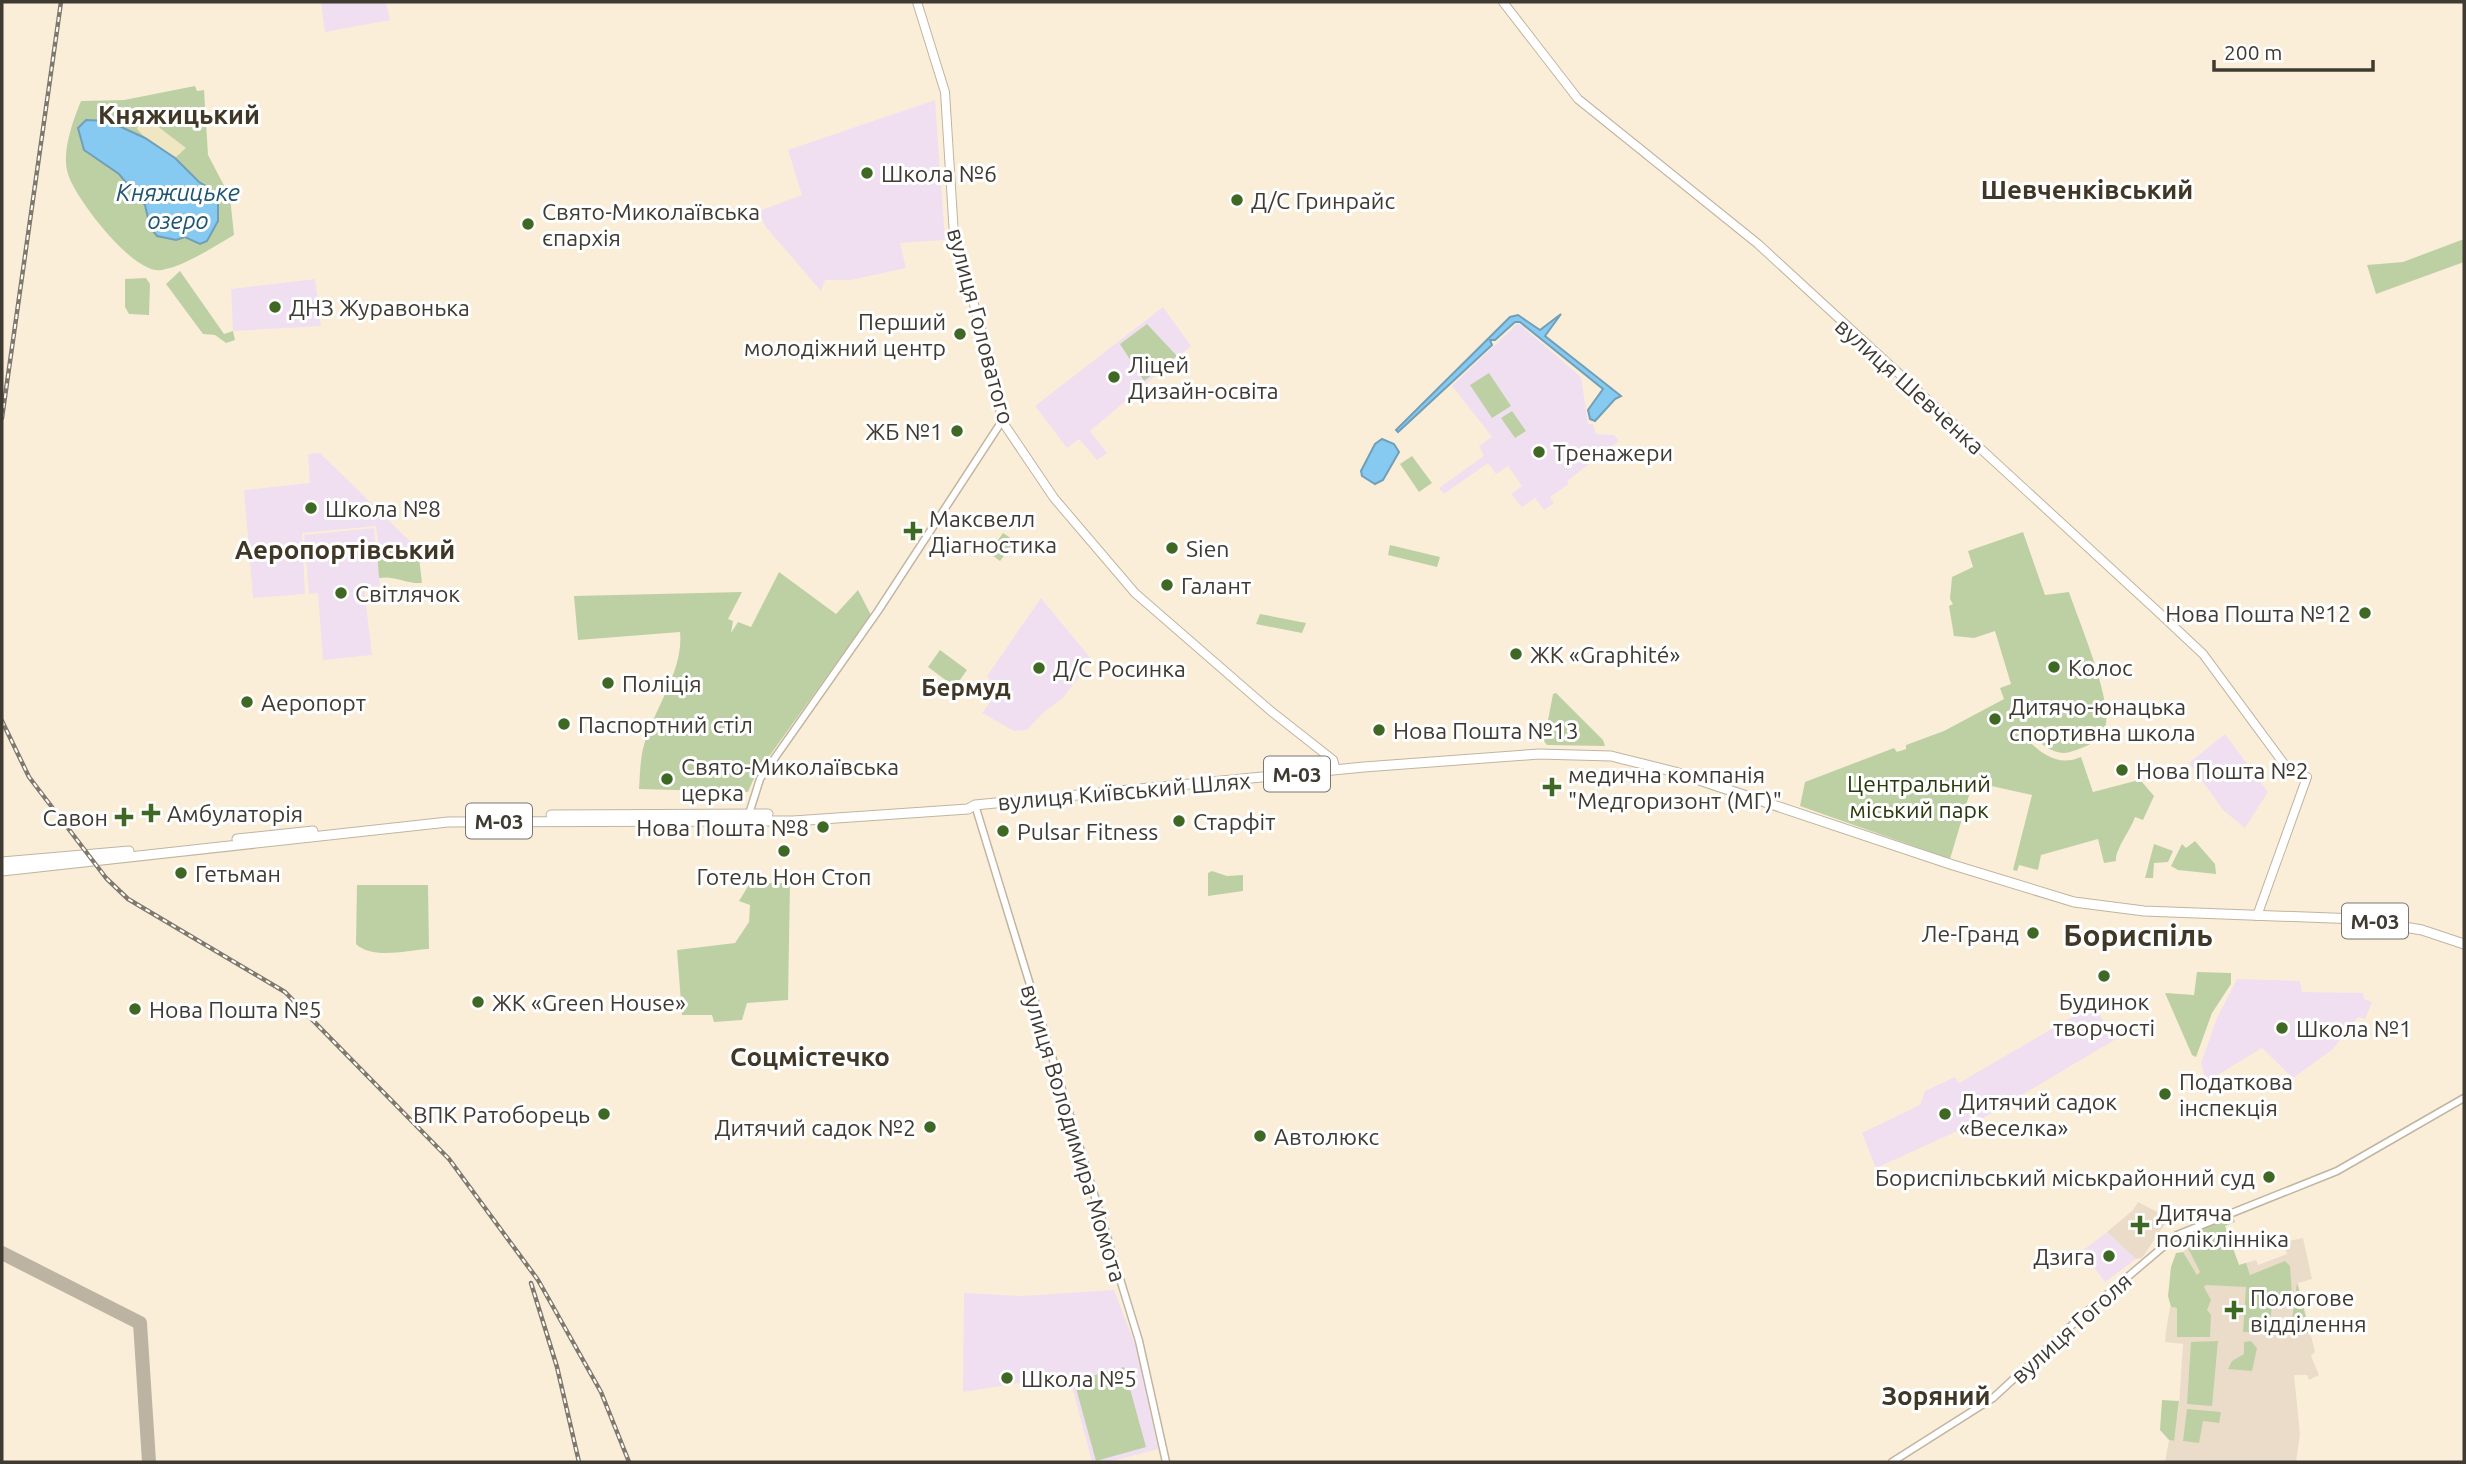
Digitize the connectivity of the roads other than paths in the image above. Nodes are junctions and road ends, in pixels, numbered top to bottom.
1 (916, 2) edge
2 (1503, 2) edge
3 (1002, 421) junction
4 (1336, 770) junction
5 (975, 805) junction
6 (748, 816) junction
7 (2, 862) edge
8 (2, 871) edge
9 (2256, 916) junction
10 (2464, 944) edge
11 (2464, 1098) edge
12 (1166, 1462) edge
13 (1892, 1462) edge

1 - 3 main road, вулиця Головатого
2 - 9 main road, вулиця Шевченка
3 - 4 main road, вулиця Головатого
3 - 6 street
4 - 5 highway, вулиця Київський Шлях / М-03
4 - 9 highway, вулиця Київський Шлях / М-03
5 - 6 highway, вулиця Київський Шлях / М-03
5 - 12 street, вулиця Володимира Момота
6 - 7 highway, вулиця Київський Шлях / М-03
6 - 8 highway, вулиця Київський Шлях / М-03
9 - 10 highway, вулиця Київський Шлях / М-03
11 - 13 street, вулиця Гоголя

